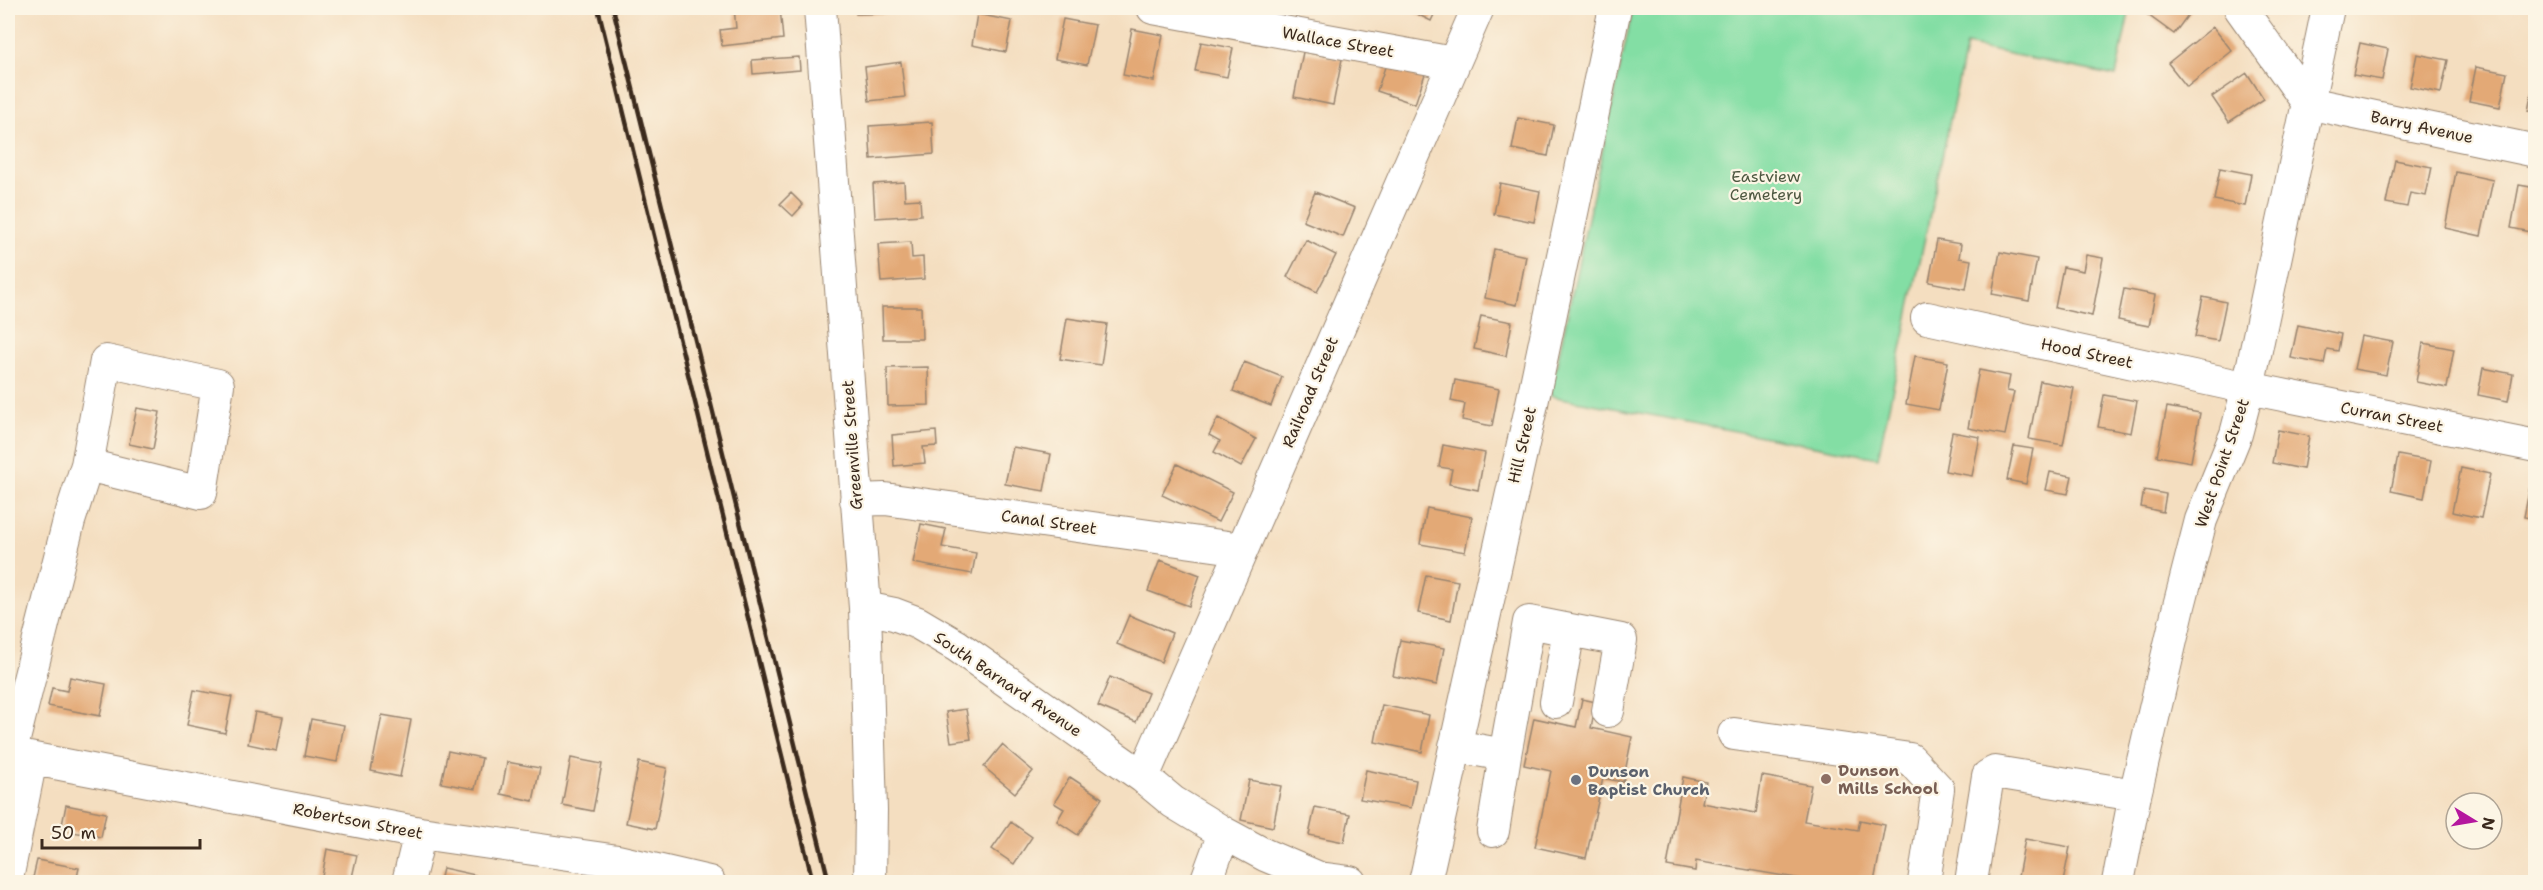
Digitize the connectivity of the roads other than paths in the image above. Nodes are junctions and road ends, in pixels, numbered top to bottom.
1 (819, 8) edge
2 (1154, 8) edge
3 (1478, 8) edge
4 (1615, 8) edge
5 (2240, 8) edge
6 (2328, 8) edge
7 (1249, 17) edge
8 (1453, 63) junction
9 (2308, 103) junction
10 (2535, 151) edge
11 (1927, 318) dead end
12 (2248, 388) junction
13 (2535, 446) edge
14 (87, 465) junction
15 (856, 500) junction
16 (1242, 549) junction
17 (865, 608) junction
18 (1569, 630) junction
19 (1556, 702) dead end
20 (1608, 711) dead end
21 (1734, 734) dead end
22 (1455, 746) junction
23 (1505, 755) junction
24 (16, 756) edge
25 (1143, 777) junction
26 (2135, 795) junction
27 (1493, 831) dead end
28 (420, 832) junction
29 (1224, 833) junction
30 (8, 874) edge
31 (408, 882) edge
32 (709, 882) edge
33 (870, 882) edge
34 (1206, 882) edge
35 (1350, 882) edge
36 (1425, 882) edge
37 (1923, 882) edge
38 (1971, 882) edge
39 (2118, 882) edge

1 - 15 street, Greenville Street
2 - 7 street, Wallace Street
3 - 8 street, Railroad Street
4 - 22 street, Hill Street
5 - 9 street
6 - 9 street, West Point Street
7 - 8 street, Wallace Street
8 - 16 street, Railroad Street
9 - 10 street, Barry Avenue
9 - 12 street, West Point Street
11 - 12 street, Hood Street
12 - 13 street, Curran Street
12 - 26 street, West Point Street
14 - 14 street
14 - 24 street
15 - 16 street, Canal Street
15 - 17 street, Greenville Street
16 - 25 street, Railroad Street
17 - 25 street, South Barnard Avenue
17 - 33 street, Greenville Street
18 - 19 street
18 - 20 street
18 - 23 street
21 - 37 street
22 - 23 street
22 - 36 street, Hill Street
23 - 27 street
24 - 28 street, Robertson Street
24 - 30 street
25 - 29 street, South Barnard Avenue
26 - 38 street
26 - 39 street, West Point Street
28 - 31 street
28 - 32 street, Robertson Street
29 - 34 street
29 - 35 street, South Barnard Avenue

